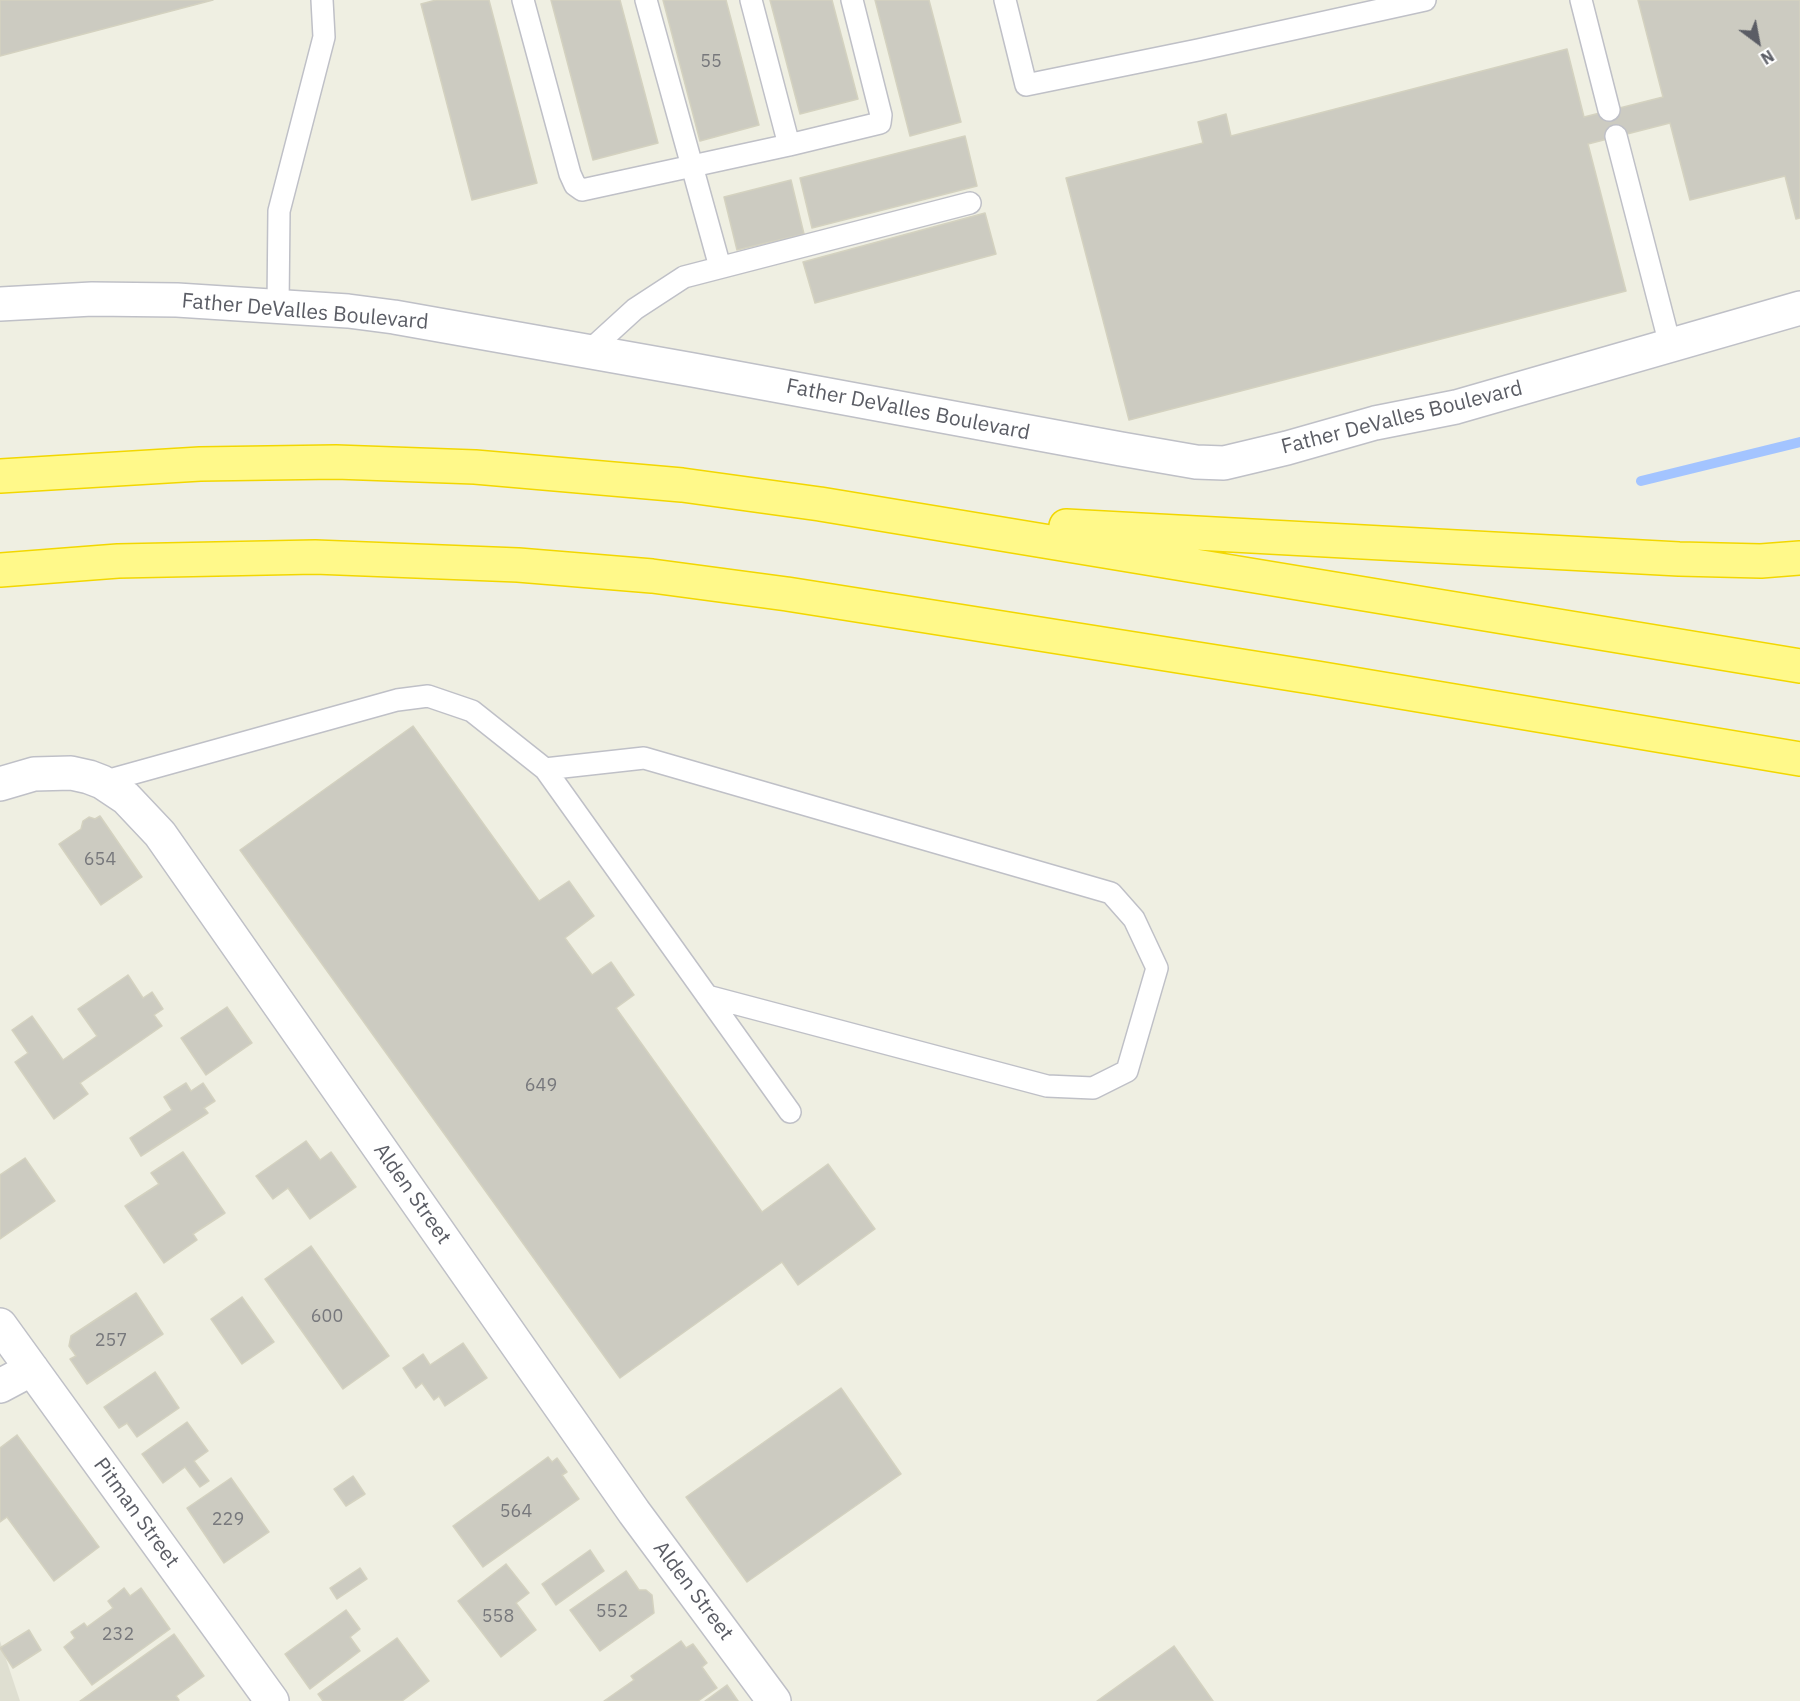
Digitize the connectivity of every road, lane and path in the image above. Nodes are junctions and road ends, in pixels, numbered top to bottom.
1 (322, 0) edge
2 (523, 0) edge
3 (646, 0) edge
4 (751, 0) edge
5 (852, 0) edge
6 (1005, 0) edge
7 (1425, 0) edge
8 (1581, 0) edge
9 (1609, 110) dead end
10 (1616, 136) dead end
11 (789, 145) junction
12 (692, 166) junction
13 (970, 203) dead end
14 (720, 267) junction
15 (0, 304) edge
16 (278, 306) junction
17 (1800, 308) edge
18 (1670, 345) junction
19 (589, 351) junction
20 (0, 476) edge
21 (888, 515) junction
22 (1800, 558) edge
23 (0, 570) edge
24 (1800, 666) edge
25 (1800, 759) edge
26 (545, 769) junction
27 (102, 782) junction
28 (0, 784) edge
29 (706, 996) junction
30 (789, 1112) dead end
31 (0, 1325) edge
32 (32, 1370) junction
33 (0, 1386) edge
34 (267, 1699) edge
35 (774, 1701) edge

1 - 16 lane
2 - 12 lane
3 - 12 lane
4 - 11 lane
5 - 11 lane
6 - 7 lane
8 - 9 lane
10 - 18 lane
11 - 12 lane
12 - 14 lane
13 - 14 lane
14 - 19 lane
15 - 16 street, Father DeValles Boulevard
16 - 19 street, Father DeValles Boulevard
17 - 18 street, Father DeValles Boulevard
18 - 19 street, Father DeValles Boulevard
20 - 21 highway
21 - 22 highway
21 - 24 highway
23 - 25 highway
26 - 27 lane
26 - 29 lane
26 - 29 lane
27 - 28 street, Alden Street
27 - 35 street, Alden Street
29 - 30 lane
31 - 32 street, Pitman Street
32 - 33 street
32 - 34 street, Pitman Street

